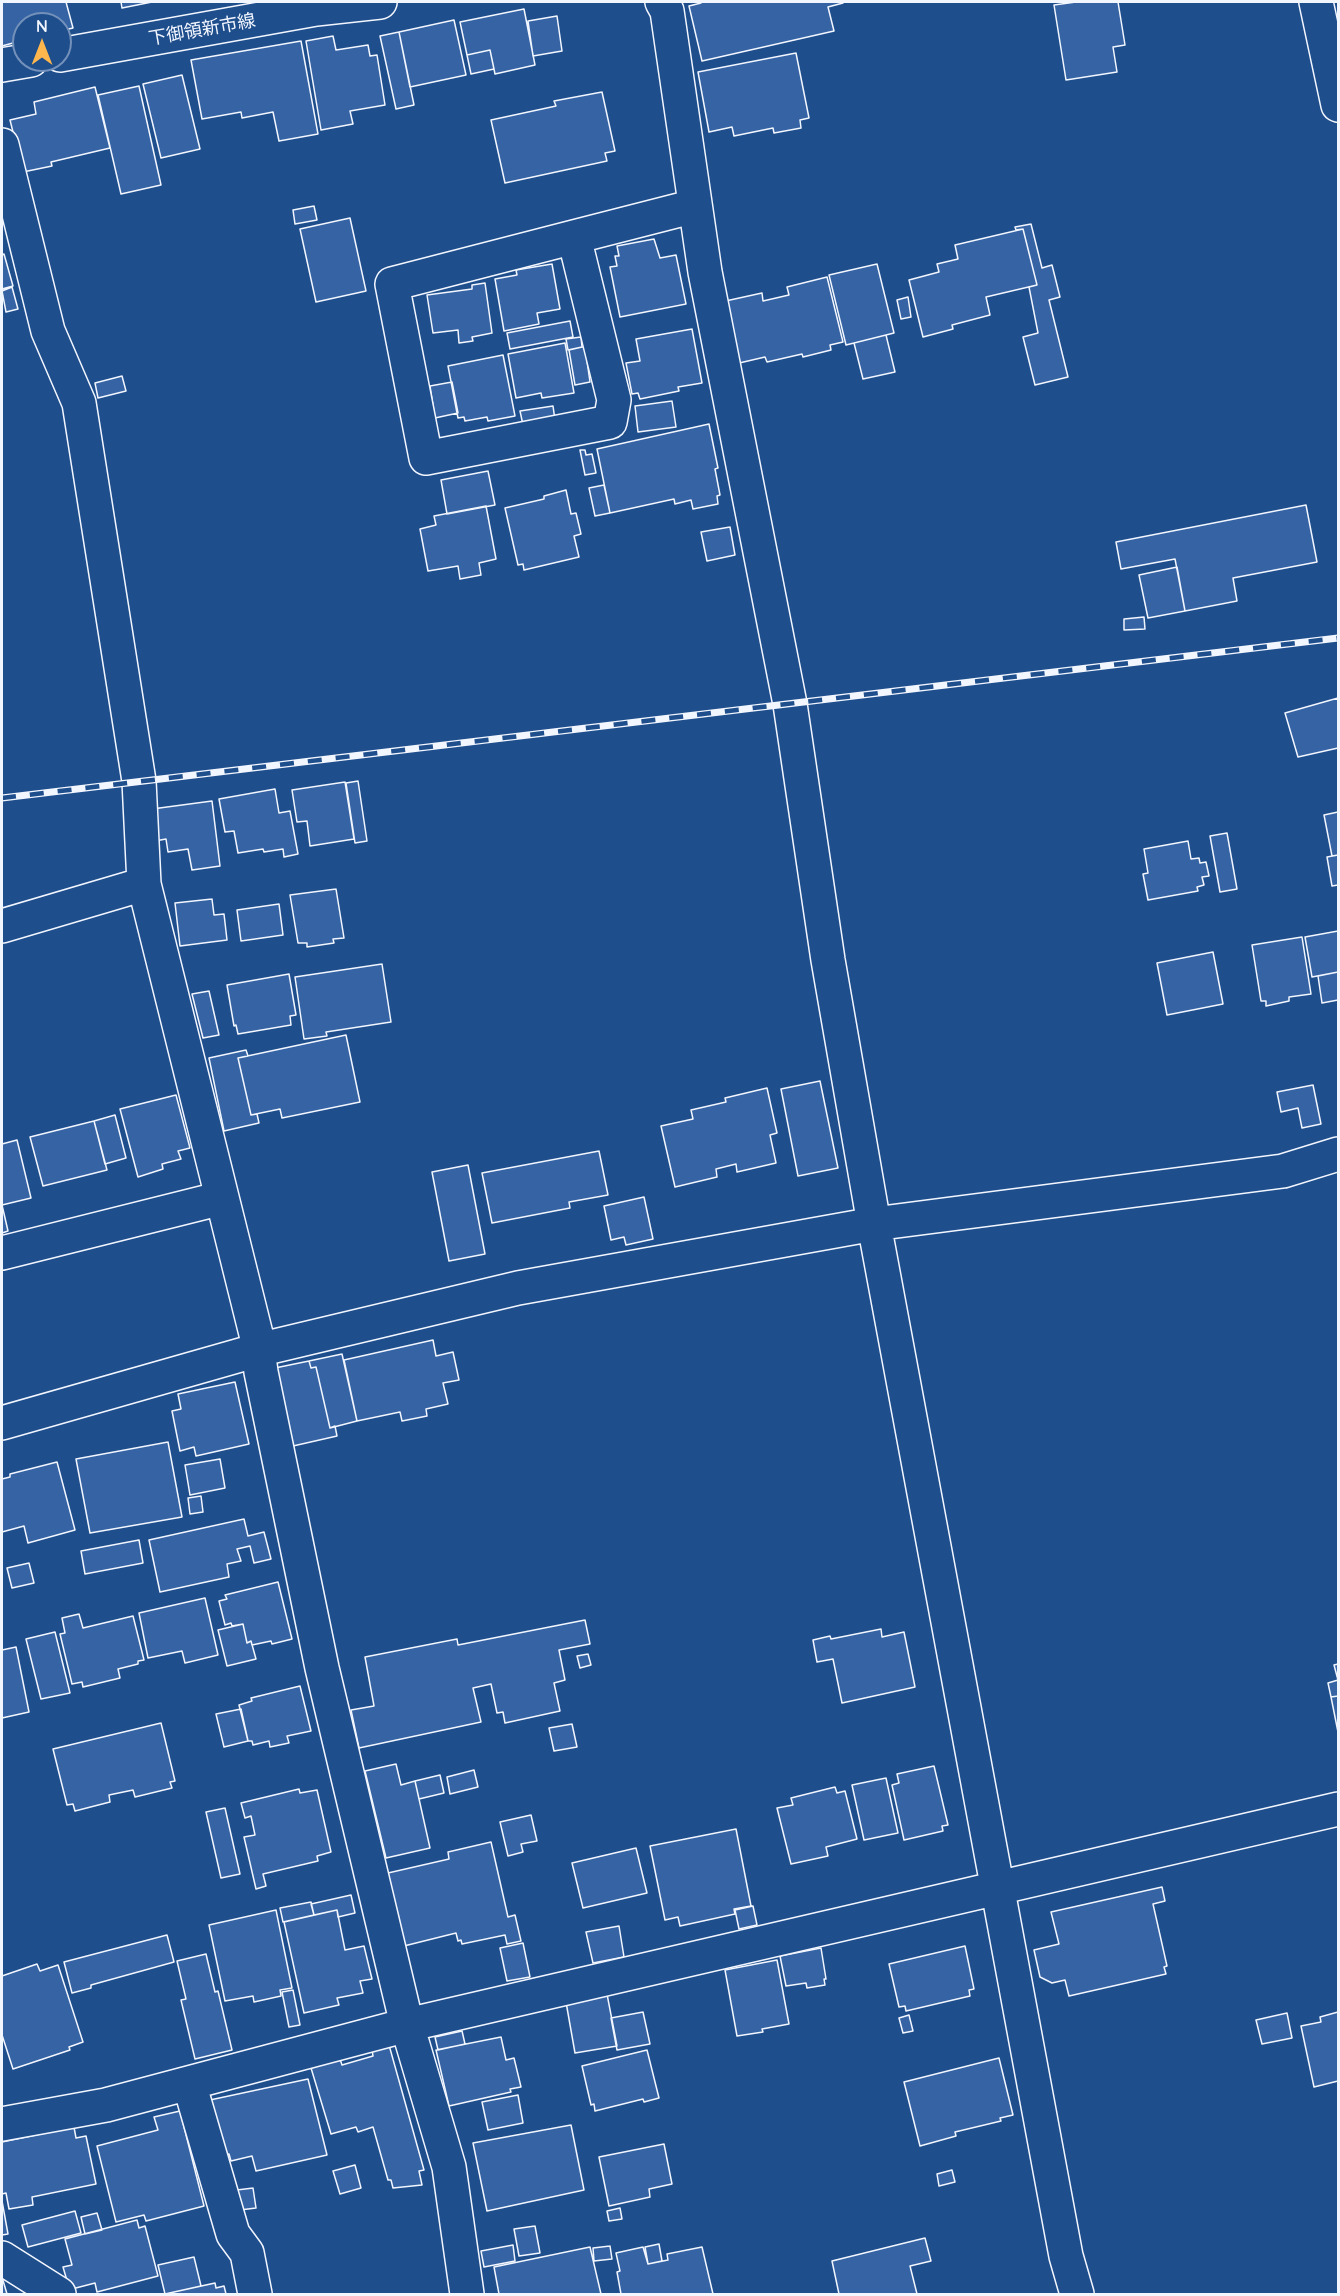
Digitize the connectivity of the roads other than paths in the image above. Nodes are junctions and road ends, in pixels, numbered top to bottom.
1 (380, 2) edge
2 (662, 2) edge
3 (1316, 2) edge
4 (315, 5) edge
5 (72, 53) edge
6 (1338, 105) edge
7 (2, 145) edge
8 (695, 206) junction
9 (574, 237) junction
10 (144, 885) junction
11 (2, 926) edge
12 (1338, 1154) edge
13 (222, 1198) junction
14 (874, 1224) junction
15 (2, 1253) edge
16 (258, 1350) junction
17 (2, 1423) edge
18 (1338, 1809) edge
19 (998, 1889) junction
20 (407, 2025) junction
21 (189, 2083) junction
22 (2, 2124) edge
23 (2, 2258) edge
24 (59, 2295) edge
25 (255, 2295) edge
26 (467, 2295) edge
27 (1077, 2295) edge

1 - 4 street, 下御領新市線
2 - 8 street
3 - 6 street
4 - 5 street, 下御領新市線
7 - 10 street
8 - 9 street
8 - 14 street
9 - 9 street
10 - 11 street
10 - 13 street
12 - 14 street
13 - 15 street
13 - 16 street
14 - 16 street
14 - 19 street
16 - 17 street
16 - 20 street
18 - 19 street
19 - 20 street
19 - 27 street
20 - 21 street
20 - 26 street
21 - 22 street
21 - 25 street
23 - 24 street

